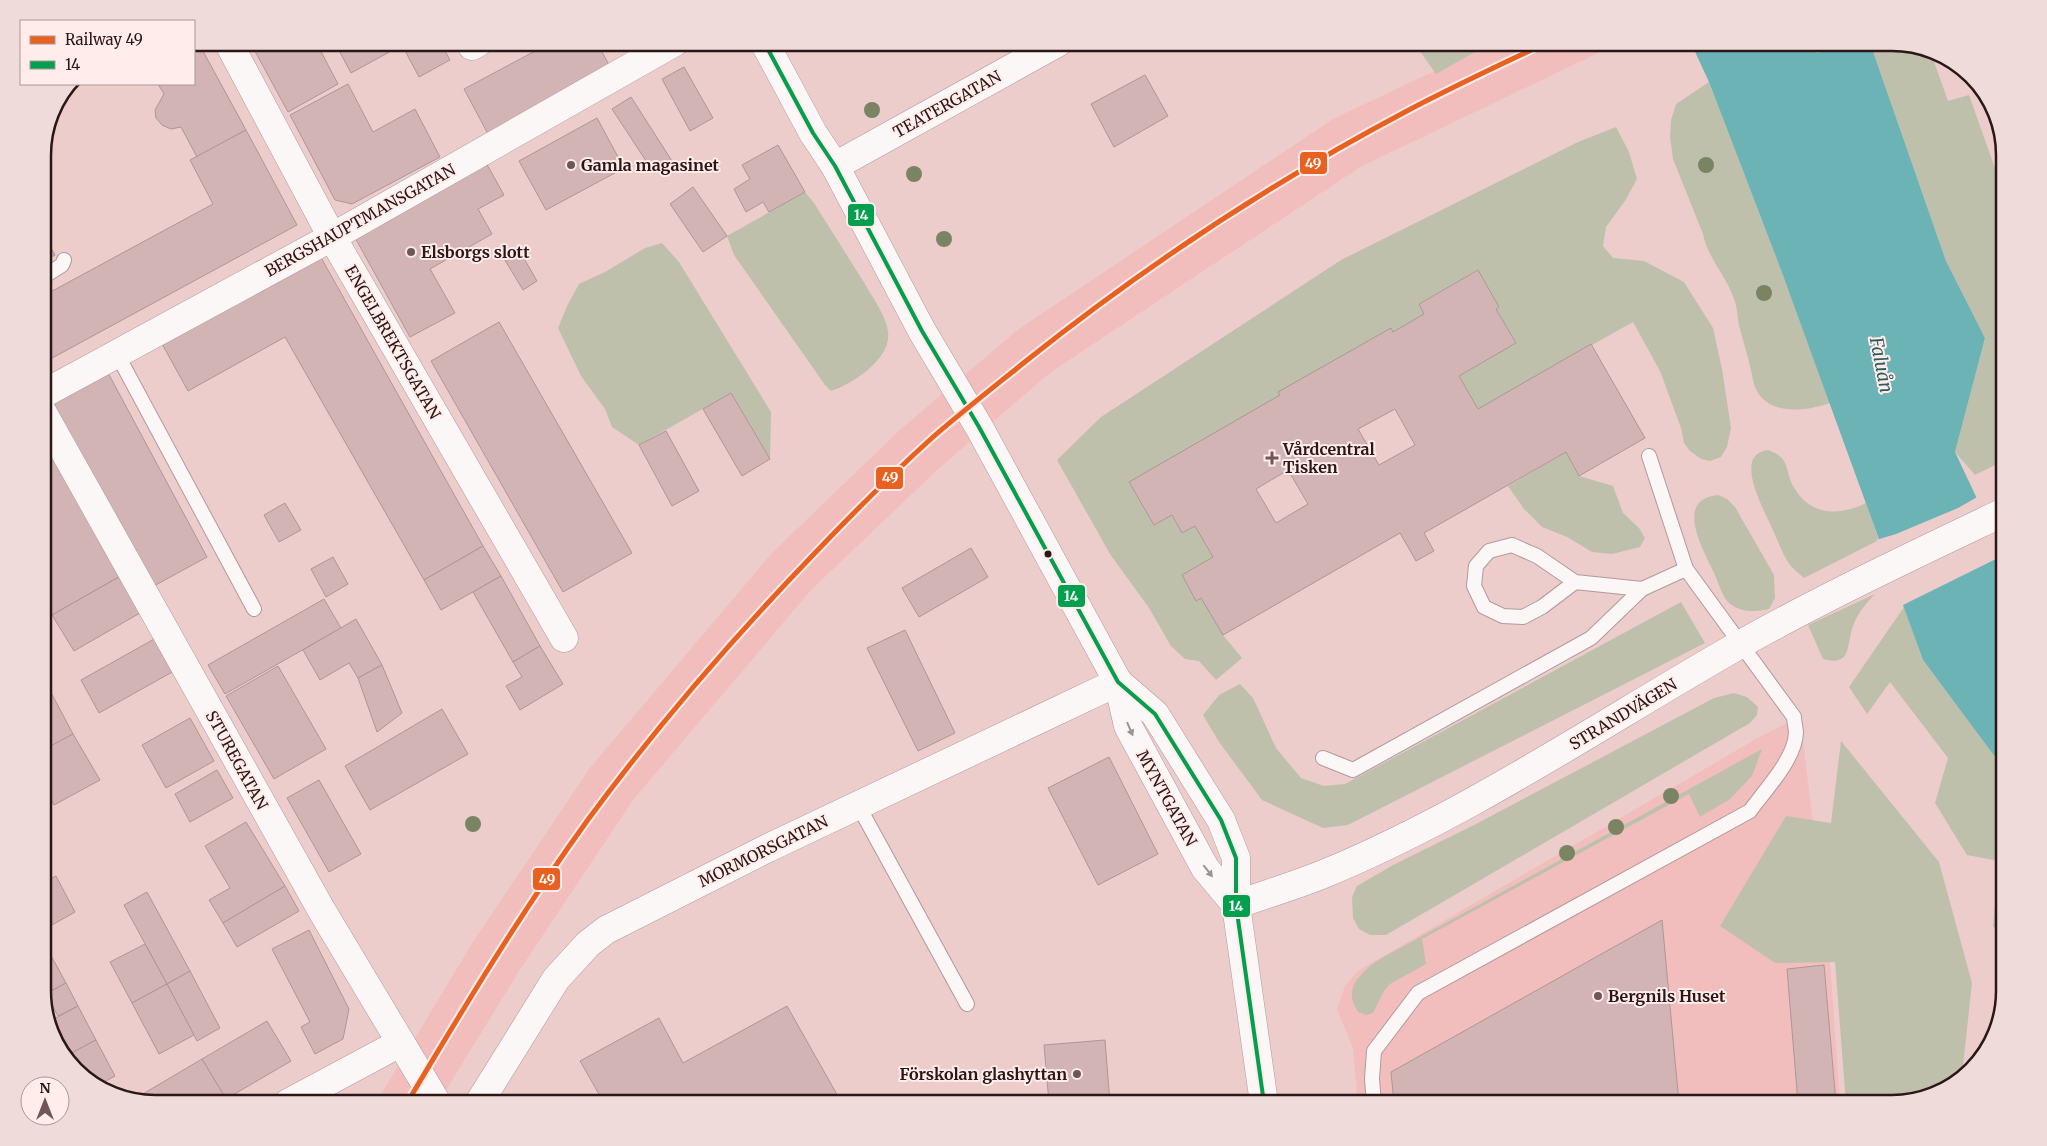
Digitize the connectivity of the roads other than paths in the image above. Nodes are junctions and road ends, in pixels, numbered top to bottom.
1 (233, 51) edge
2 (659, 51) edge
3 (769, 51) edge
4 (1043, 51) edge
5 (835, 166) junction
6 (332, 237) junction
7 (64, 260) dead end
8 (51, 271) edge
9 (117, 354) junction
10 (51, 390) edge
11 (51, 428) edge
12 (1649, 456) dead end
13 (1996, 516) edge
14 (1686, 570) junction
15 (1575, 582) junction
16 (1642, 589) junction
17 (254, 608) dead end
18 (564, 638) dead end
19 (1741, 645) junction
20 (1118, 682) junction
21 (1323, 758) dead end
22 (858, 805) junction
23 (1236, 904) junction
24 (967, 1004) dead end
25 (400, 1043) junction
26 (305, 1095) edge
27 (432, 1095) edge
28 (485, 1095) edge
29 (1263, 1095) edge
30 (1373, 1095) edge

1 - 6 street, ENGELBREKTSGATAN
2 - 6 street, BERGSHAUPTMANSGATAN
3 - 5 street, MYNTGATAN
4 - 5 street, TEATERGATAN
5 - 20 street, MYNTGATAN
6 - 9 street, BERGSHAUPTMANSGATAN
6 - 18 street, ENGELBREKTSGATAN
7 - 8 lane
9 - 10 street, BERGSHAUPTMANSGATAN
9 - 17 lane
11 - 25 street, STUREGATAN
12 - 14 lane
13 - 19 street, STRANDVÄGEN
14 - 16 lane
14 - 19 lane
15 - 15 lane
15 - 16 lane
16 - 21 lane
19 - 23 street, STRANDVÄGEN
19 - 30 lane
20 - 22 street, MORMORSGATAN
20 -> 23 street, MYNTGATAN
20 - 23 street, MYNTGATAN
22 - 24 lane
22 - 28 street, MORMORSGATAN
23 - 29 street, MYNTGATAN
25 - 26 street
25 - 27 street, STUREGATAN

